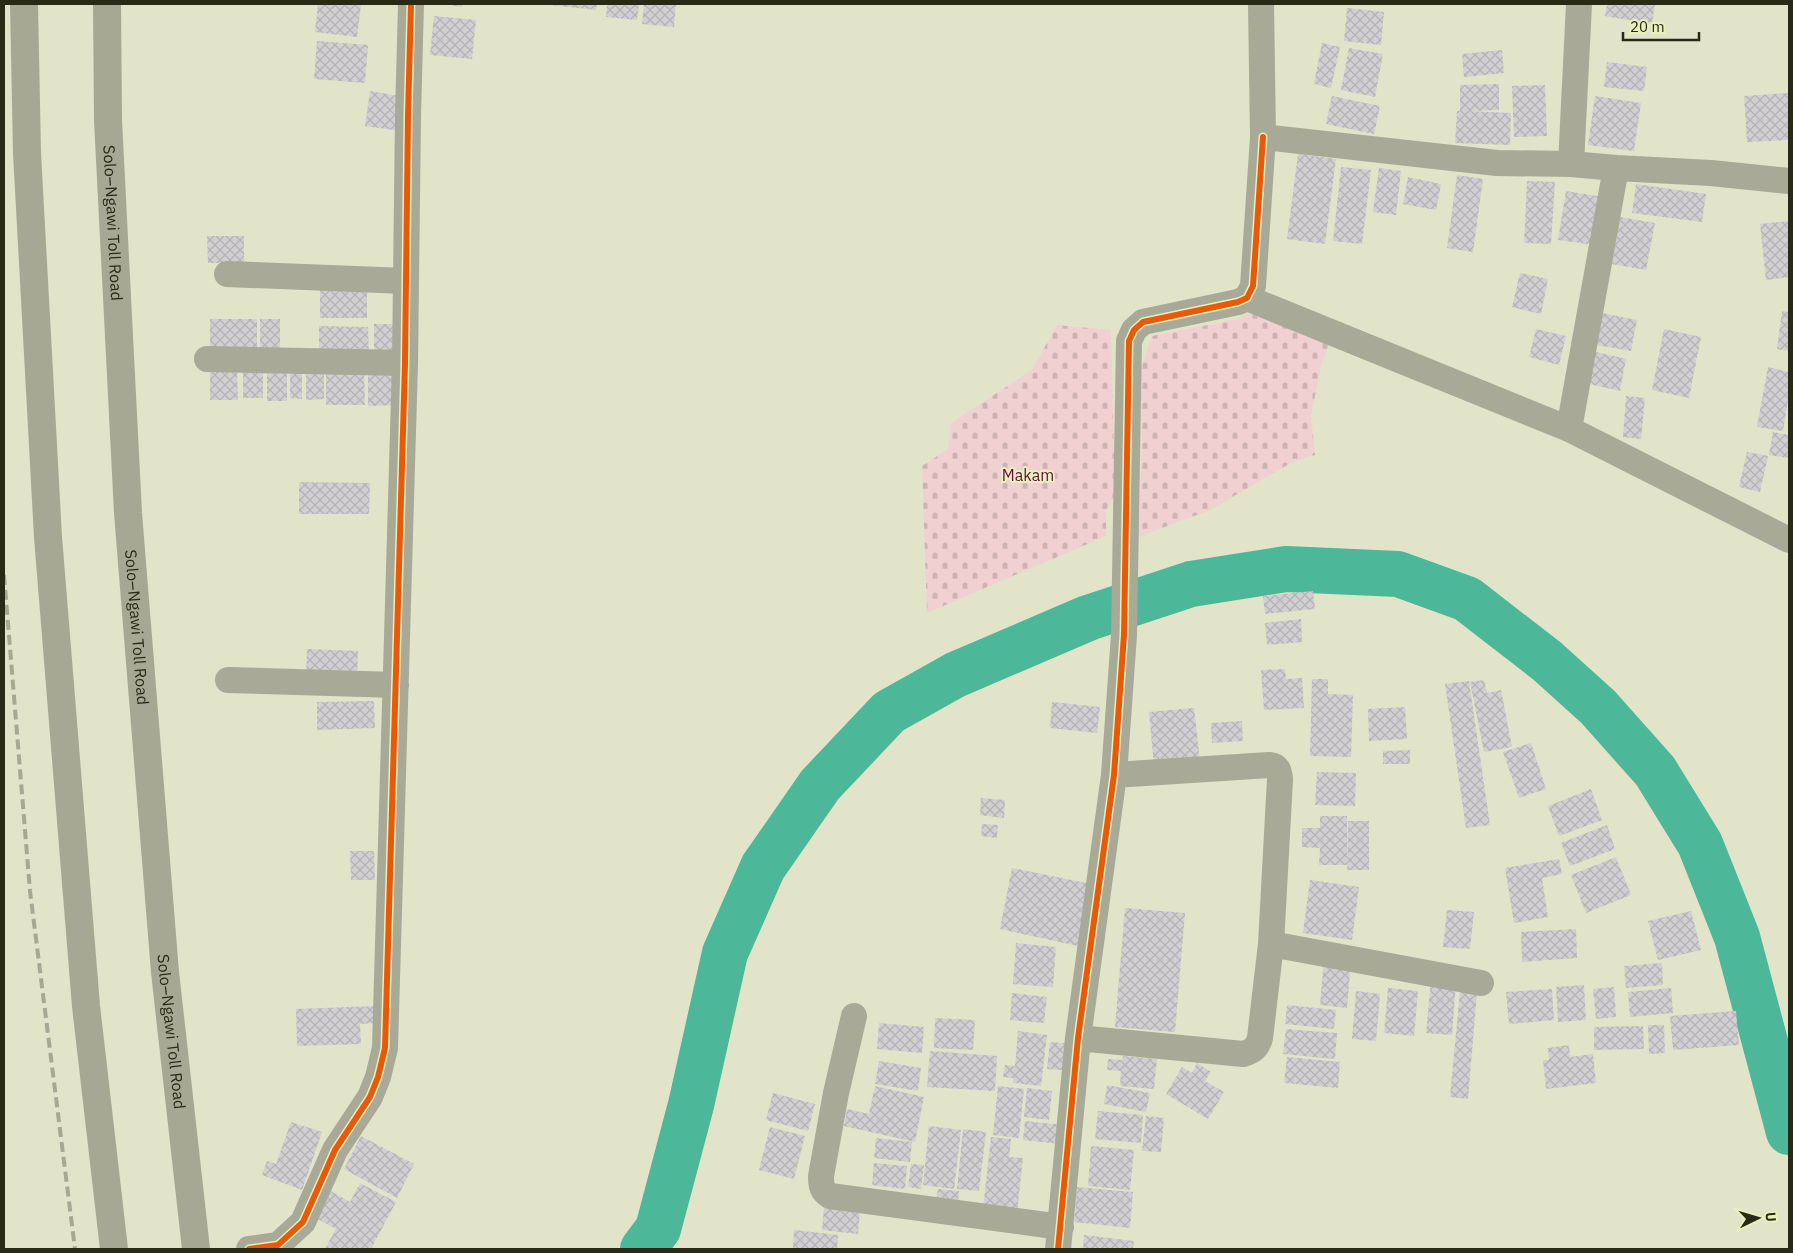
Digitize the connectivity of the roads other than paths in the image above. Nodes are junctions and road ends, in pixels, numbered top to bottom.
1 (24, 4) edge
2 (107, 4) edge
3 (412, 4) edge
4 (1261, 4) edge
5 (1579, 4) edge
6 (1263, 137) junction
7 (1571, 164) junction
8 (1616, 168) junction
9 (1789, 180) edge
10 (226, 274) dead end
11 (406, 281) junction
12 (1247, 298) junction
13 (207, 359) dead end
14 (405, 363) junction
15 (1569, 429) junction
16 (1789, 540) edge
17 (228, 680) dead end
18 (396, 685) junction
19 (1114, 775) junction
20 (1271, 944) junction
21 (1481, 983) dead end
22 (854, 1016) dead end
23 (1078, 1038) junction
24 (1060, 1238) edge
25 (282, 1247) edge
26 (114, 1249) edge
27 (196, 1249) edge
28 (249, 1249) edge

1 - 26 highway
2 - 27 highway, Solo–Ngawi Toll Road
3 - 11 street
4 - 6 street
5 - 7 street
6 - 7 street
6 - 12 street
7 - 8 street
8 - 9 street
8 - 15 street
10 - 11 street
11 - 14 street
12 - 15 street
12 - 19 street
13 - 14 street
14 - 18 street
15 - 16 street
17 - 18 street
18 - 25 street
19 - 20 street
19 - 23 street
20 - 21 street
20 - 23 street
22 - 24 street
23 - 24 street
25 - 28 street

